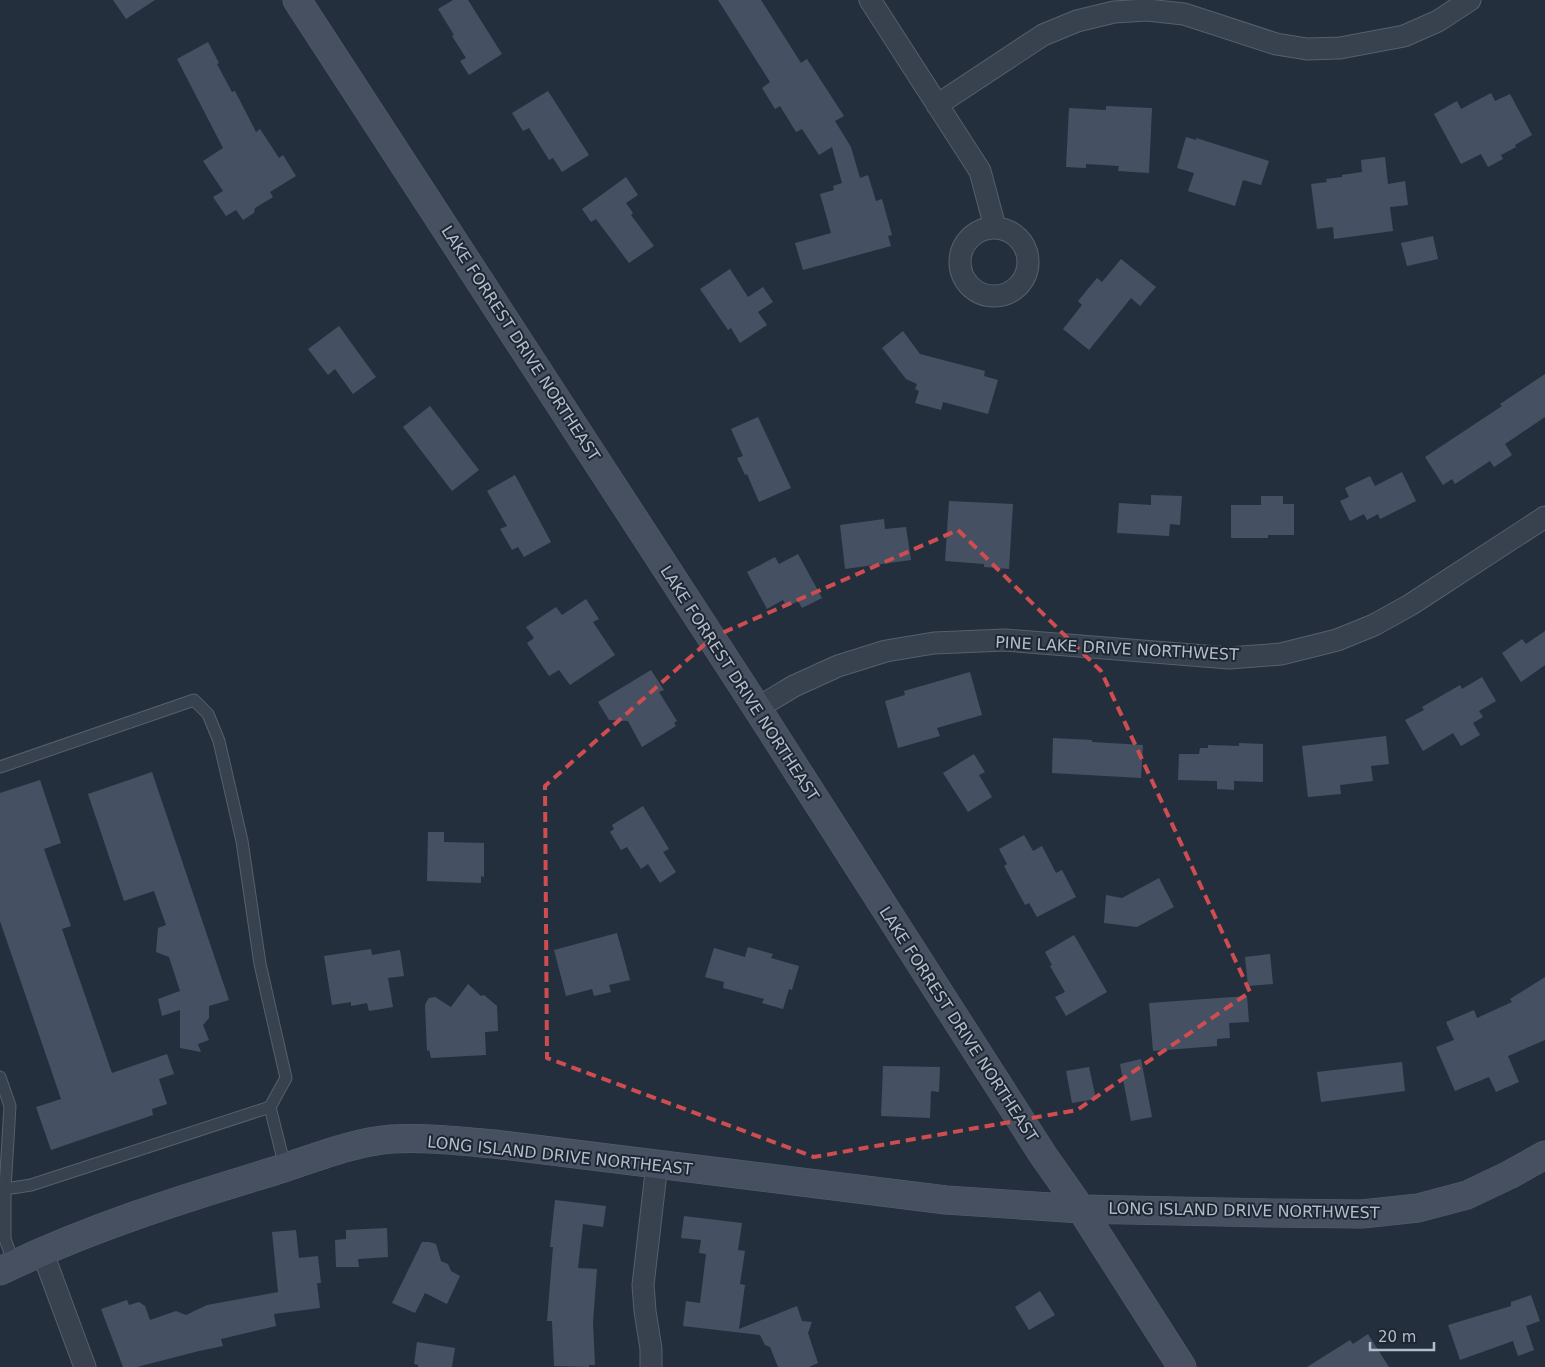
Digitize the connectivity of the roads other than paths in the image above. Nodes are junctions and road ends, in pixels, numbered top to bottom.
1 (297, 0) edge
2 (870, 0) edge
3 (1470, 0) edge
4 (937, 105) junction
5 (995, 227) dead end
6 (1545, 517) edge
7 (757, 708) junction
8 (0, 767) edge
9 (0, 1077) edge
10 (270, 1107) junction
11 (1545, 1155) edge
12 (657, 1164) junction
13 (285, 1167) junction
14 (5, 1189) junction
15 (1081, 1209) junction
16 (42, 1251) junction
17 (7, 1268) edge
18 (84, 1367) edge
19 (651, 1367) edge
20 (1182, 1367) edge

1 - 7 street, LAKE FORREST DRIVE NORTHEAST
2 - 4 street
3 - 4 street
4 - 5 street
6 - 7 street, PINE LAKE DRIVE NORTHWEST
7 - 15 street, LAKE FORREST DRIVE NORTHEAST
8 - 10 lane
9 - 14 lane
10 - 13 lane
10 - 14 lane
11 - 15 street, LONG ISLAND DRIVE NORTHWEST
12 - 13 street, LONG ISLAND DRIVE NORTHEAST
12 - 15 street, LONG ISLAND DRIVE NORTHEAST
12 - 19 street
13 - 16 street, LONG ISLAND DRIVE NORTHEAST
14 - 17 lane
15 - 20 street, LAKE FORREST DRIVE NORTHEAST
16 - 17 street, LONG ISLAND DRIVE NORTHEAST
16 - 18 street

